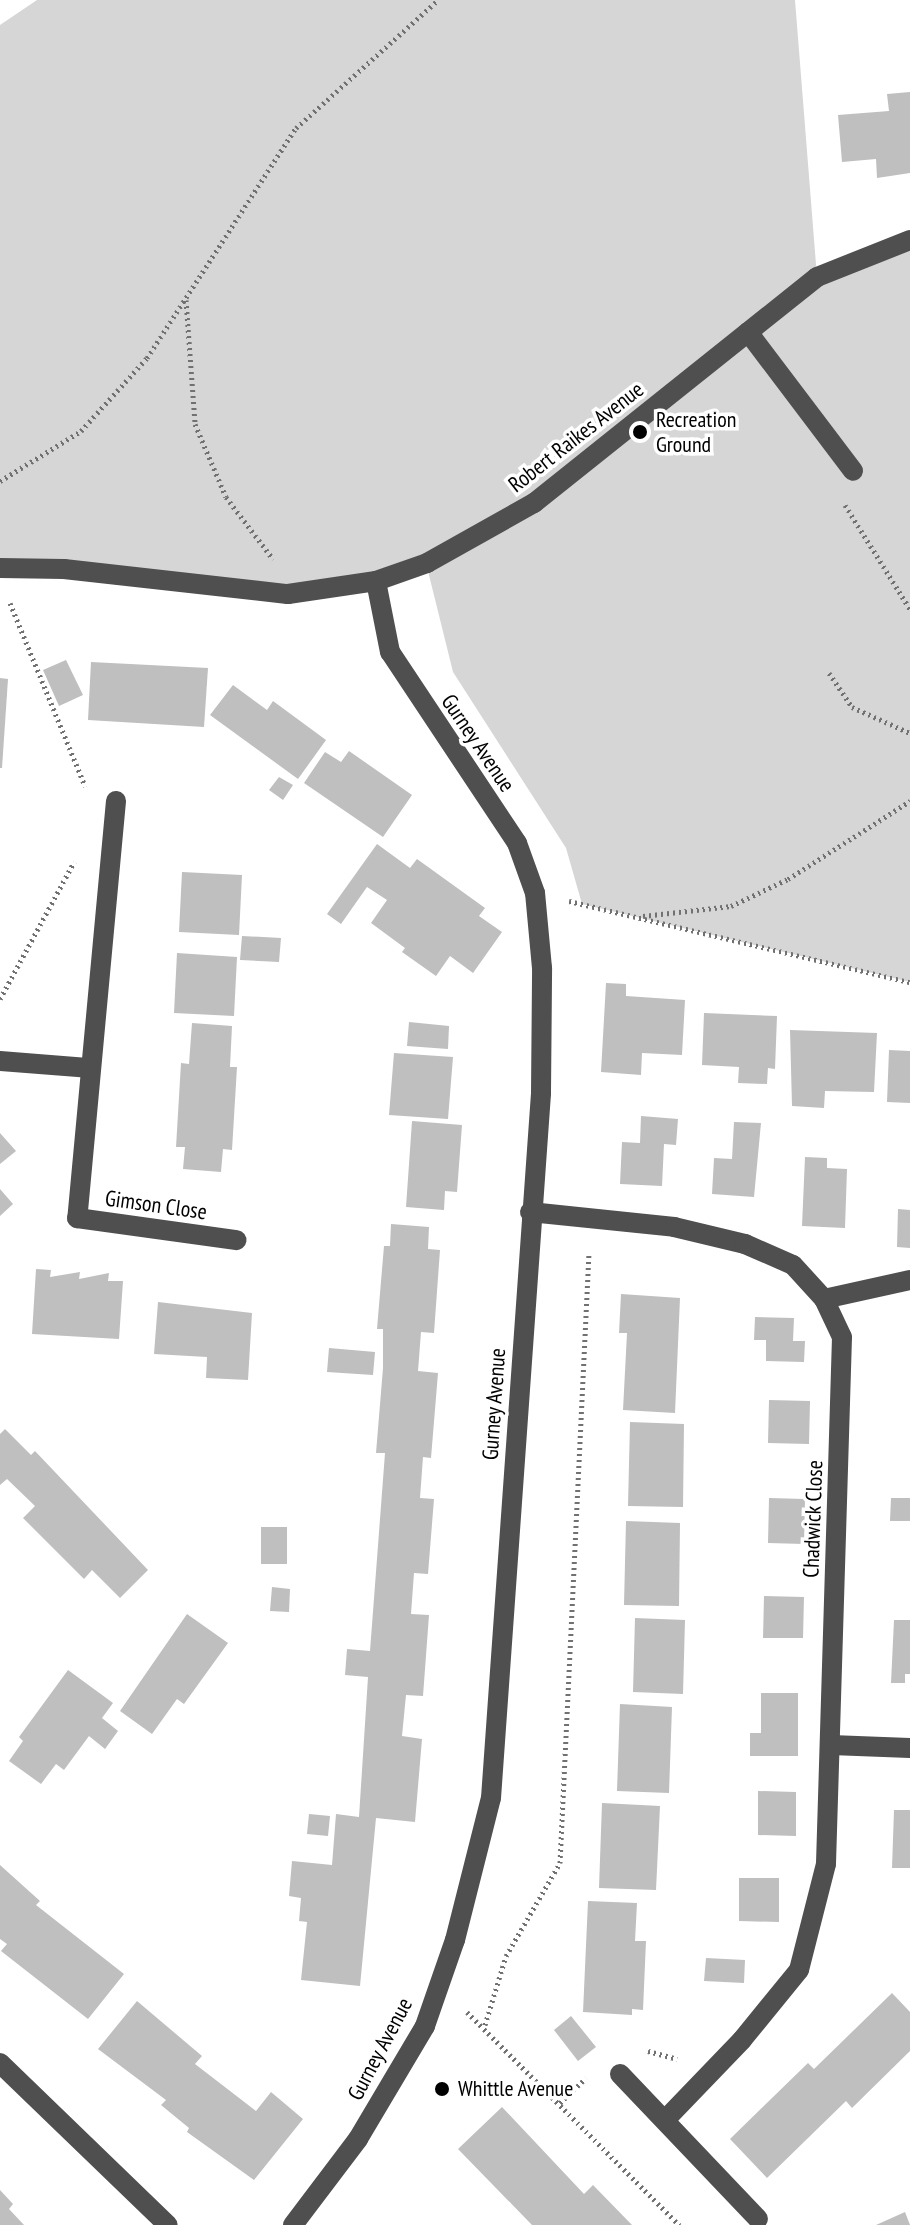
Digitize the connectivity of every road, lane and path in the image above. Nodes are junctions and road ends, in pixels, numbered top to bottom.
1 (438, 0) edge
2 (910, 240) edge
3 (186, 299) junction
4 (748, 332) junction
5 (853, 471) joint
6 (0, 481) edge
7 (0, 568) edge
8 (376, 581) junction
9 (288, 594) junction
10 (7, 595) dead end
11 (910, 609) edge
12 (829, 673) dead end
13 (910, 733) edge
14 (87, 790) dead end
15 (116, 801) dead end
16 (910, 801) edge
17 (79, 854) dead end
18 (535, 893) junction
19 (634, 916) junction
20 (910, 982) edge
21 (0, 999) edge
22 (0, 1061) edge
23 (88, 1068) junction
24 (530, 1212) junction
25 (591, 1219) junction
26 (236, 1240) dead end
27 (910, 1280) edge
28 (824, 1299) junction
29 (831, 1745) junction
30 (910, 1748) edge
31 (438, 1989) junction
32 (485, 2025) junction
33 (0, 2063) edge
34 (620, 2074) dead end
35 (665, 2120) junction
36 (758, 2219) dead end
37 (168, 2225) edge
38 (293, 2225) edge
39 (679, 2225) edge

1 - 3 path
2 - 4 street, Robert Raikes Avenue
3 - 6 path
3 - 9 path
4 - 5 street
4 - 8 street, Robert Raikes Avenue
5 - 11 path
7 - 9 street, Robert Raikes Avenue
8 - 9 street, Robert Raikes Avenue
8 - 18 street, Gurney Avenue
10 - 14 path
12 - 13 path
15 - 23 street, Gimson Close
16 - 19 path
17 - 21 path
18 - 19 path
18 - 24 street, Gurney Avenue
19 - 20 path
22 - 23 street
23 - 26 street, Gimson Close
24 - 25 street, Chadwick Close
24 - 31 street, Gurney Avenue
25 - 28 street, Chadwick Close
25 - 32 path
27 - 28 street
28 - 29 street, Chadwick Close
29 - 30 street
29 - 35 street, Chadwick Close
31 - 32 path
31 - 38 street, Gurney Avenue
32 - 39 path
33 - 37 street
34 - 35 street
35 - 36 street

